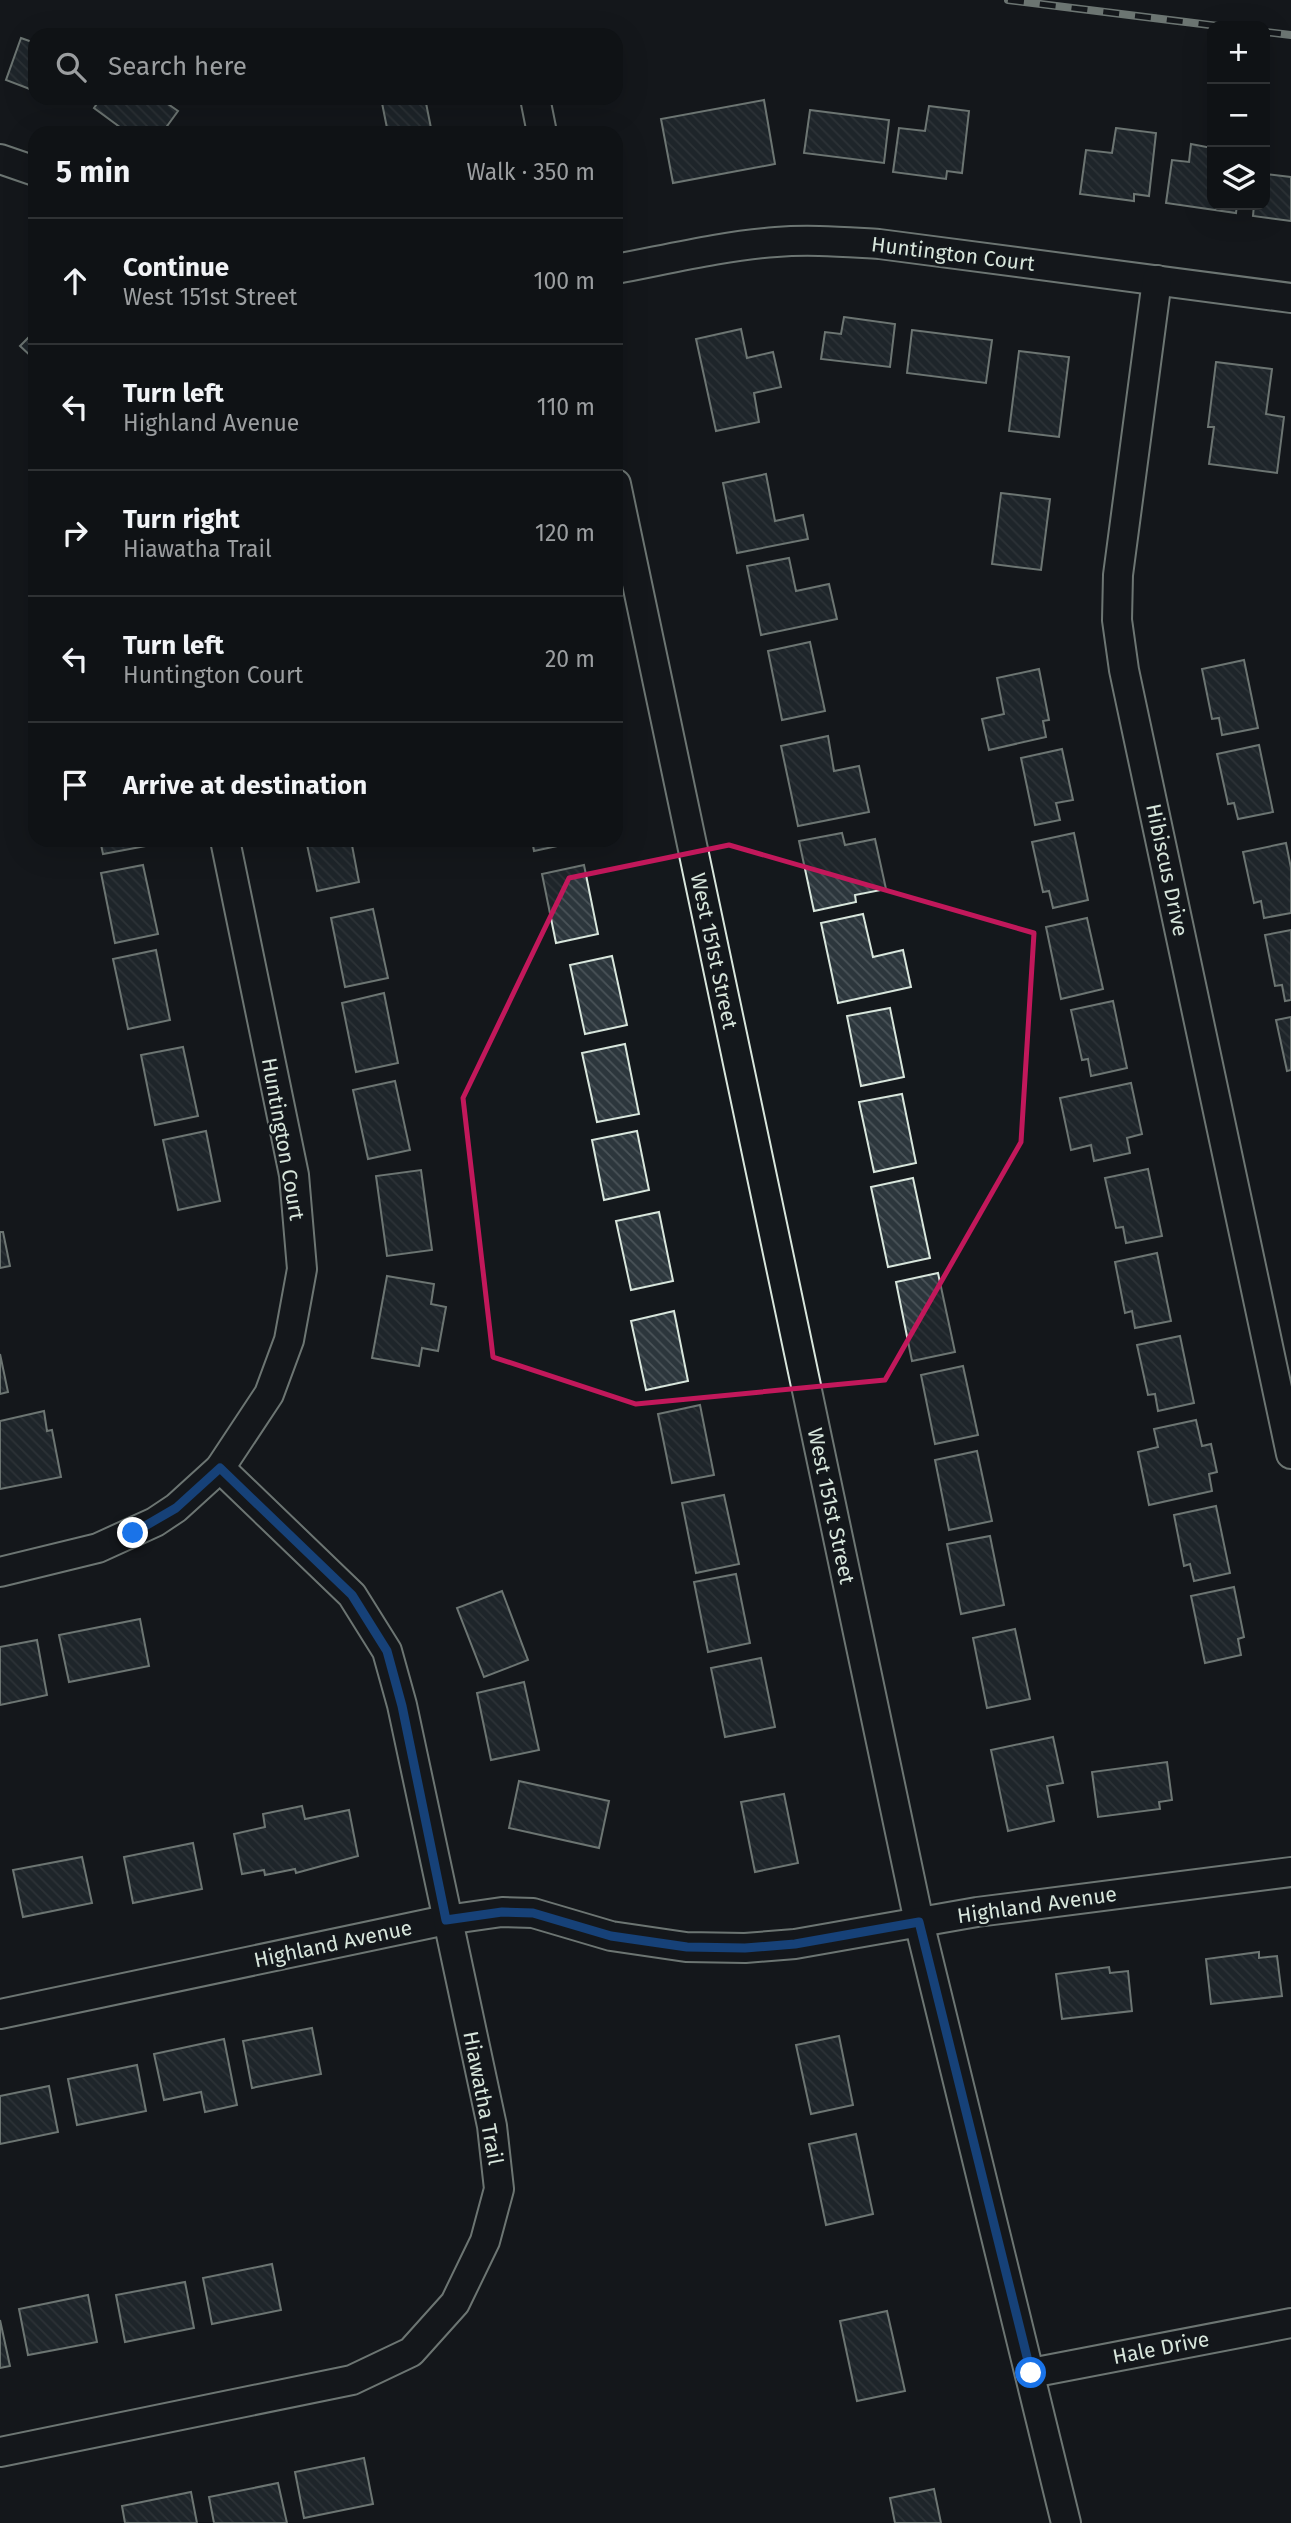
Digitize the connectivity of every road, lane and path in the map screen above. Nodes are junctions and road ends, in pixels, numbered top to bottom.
1 (536, 105) edge
2 (541, 126) edge
3 (0, 159) edge
4 (28, 169) edge
5 (623, 268) edge
6 (1157, 280) junction
7 (1291, 298) edge
8 (623, 517) edge
9 (226, 847) edge
10 (1291, 1454) edge
11 (220, 1468) junction
12 (0, 1572) edge
13 (1291, 1872) edge
14 (446, 1920) junction
15 (919, 1922) junction
16 (0, 2014) edge
17 (1291, 2323) edge
18 (1031, 2373) junction
19 (0, 2452) edge
20 (1066, 2523) edge

1 - 2 street
3 - 4 street
5 - 6 street, Huntington Court
6 - 7 street, Huntington Court
6 - 10 street, Hibiscus Drive
8 - 15 street, West 151st Street
9 - 11 street, Huntington Court
11 - 12 street, Huntington Court
11 - 14 street, Hiawatha Trail
13 - 15 street, Highland Avenue
14 - 15 street, Highland Avenue
14 - 16 street, Highland Avenue
14 - 19 street, Hiawatha Trail
15 - 18 street, West 151st Street
17 - 18 street, Hale Drive
18 - 20 street, West 151st Street

